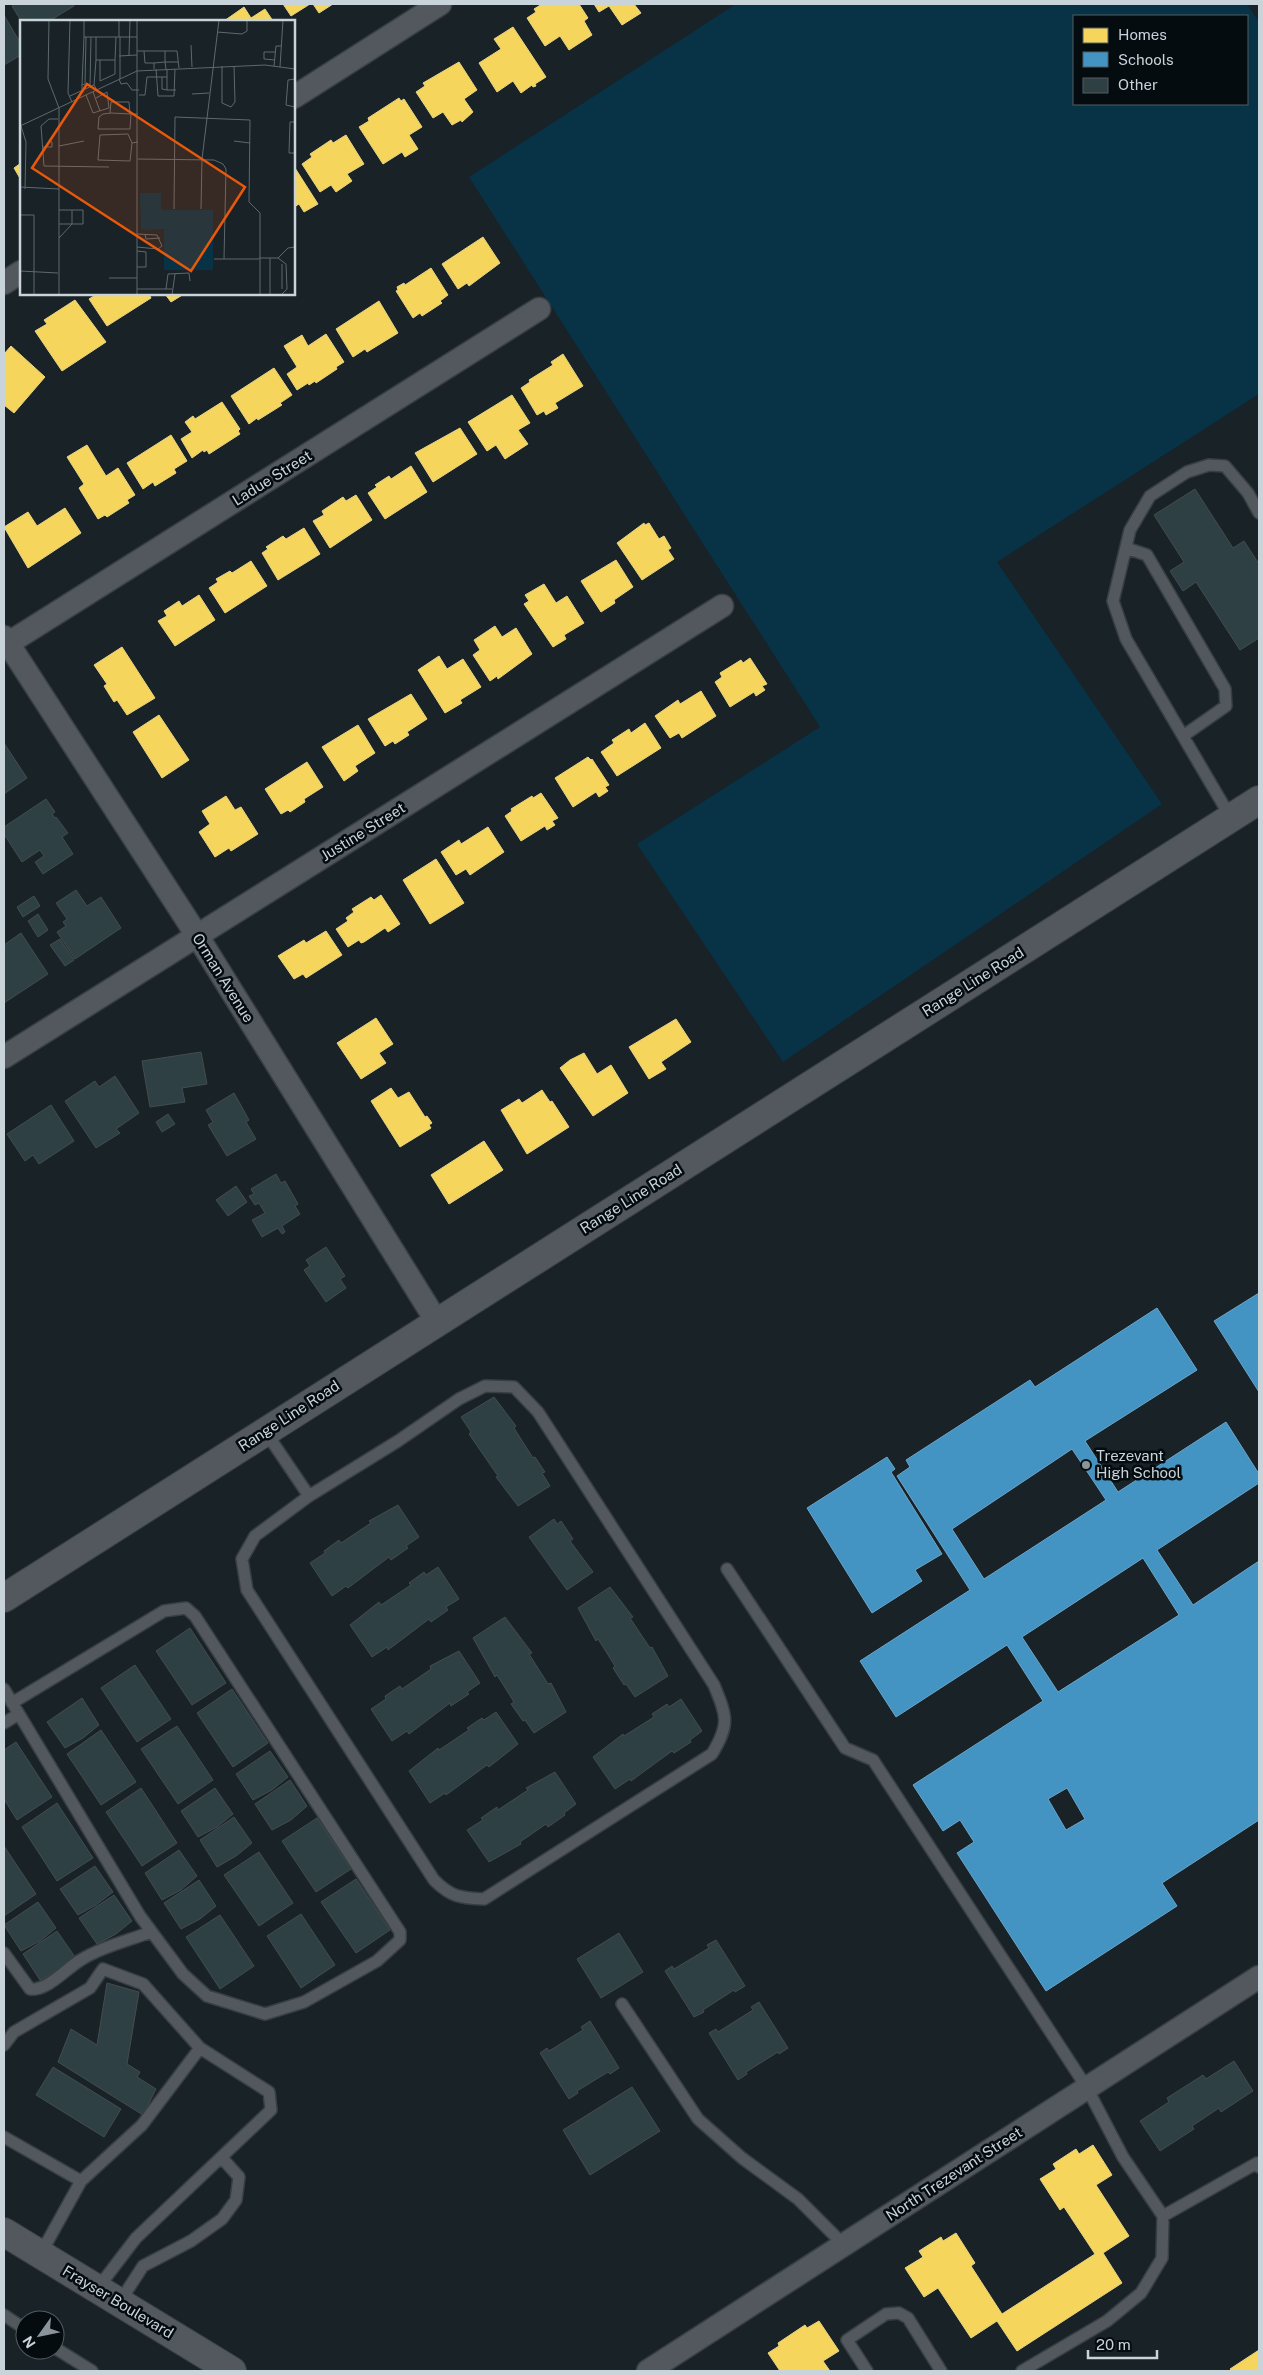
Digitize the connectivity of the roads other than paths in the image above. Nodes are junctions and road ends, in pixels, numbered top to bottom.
1 (440, 4) edge
2 (295, 96) edge
3 (20, 273) edge
4 (4, 283) edge
5 (539, 309) dead end
6 (1259, 514) edge
7 (1126, 548) junction
8 (722, 606) dead end
9 (5, 642) edge
10 (1183, 736) junction
11 (1259, 800) edge
12 (1231, 818) junction
13 (198, 937) junction
14 (4, 1056) edge
15 (437, 1322) junction
16 (266, 1431) junction
17 (308, 1496) junction
18 (727, 1569) dead end
19 (4, 1598) edge
20 (4, 1690) edge
21 (12, 1703) junction
22 (19, 1714) junction
23 (4, 1723) edge
24 (151, 1932) junction
25 (4, 1953) edge
26 (1259, 1977) edge
27 (622, 2004) dead end
28 (4, 2045) edge
29 (200, 2048) junction
30 (1086, 2088) junction
31 (4, 2137) edge
32 (222, 2158) junction
33 (1259, 2167) edge
34 (81, 2181) junction
35 (1163, 2216) junction
36 (4, 2232) edge
37 (844, 2245) junction
38 (40, 2255) junction
39 (108, 2296) junction
40 (4, 2316) edge
41 (15, 2323) edge
42 (65, 2354) edge
43 (92, 2371) edge
44 (232, 2371) edge
45 (648, 2371) edge
46 (867, 2371) edge
47 (941, 2371) edge
48 (1022, 2371) edge

1 - 2 street
3 - 4 street
5 - 9 street, Ladue Street
6 - 7 lane
7 - 10 lane
7 - 10 lane
8 - 13 street, Justine Street
9 - 13 street, Orman Avenue
10 - 12 lane
11 - 12 main road, Range Line Road
12 - 15 main road, Range Line Road
13 - 14 street, Justine Street
13 - 15 street, Orman Avenue
15 - 16 main road, Range Line Road
16 - 17 lane
16 - 19 main road, Range Line Road
17 - 17 lane
18 - 30 lane
20 - 21 lane
21 - 22 lane
21 - 24 lane
22 - 23 lane
22 - 24 lane
24 - 25 lane
26 - 30 street, North Trezevant Street
27 - 37 lane
28 - 29 lane
29 - 32 lane
29 - 34 lane
30 - 35 lane
30 - 37 street, North Trezevant Street
31 - 34 lane
32 - 39 lane
32 - 39 lane
33 - 35 lane
34 - 38 lane
35 - 48 lane
36 - 38 main road, Frayser Boulevard
37 - 45 street, North Trezevant Street
38 - 39 main road, Frayser Boulevard
39 - 44 main road, Frayser Boulevard
40 - 41 lane
42 - 43 lane
46 - 47 lane

